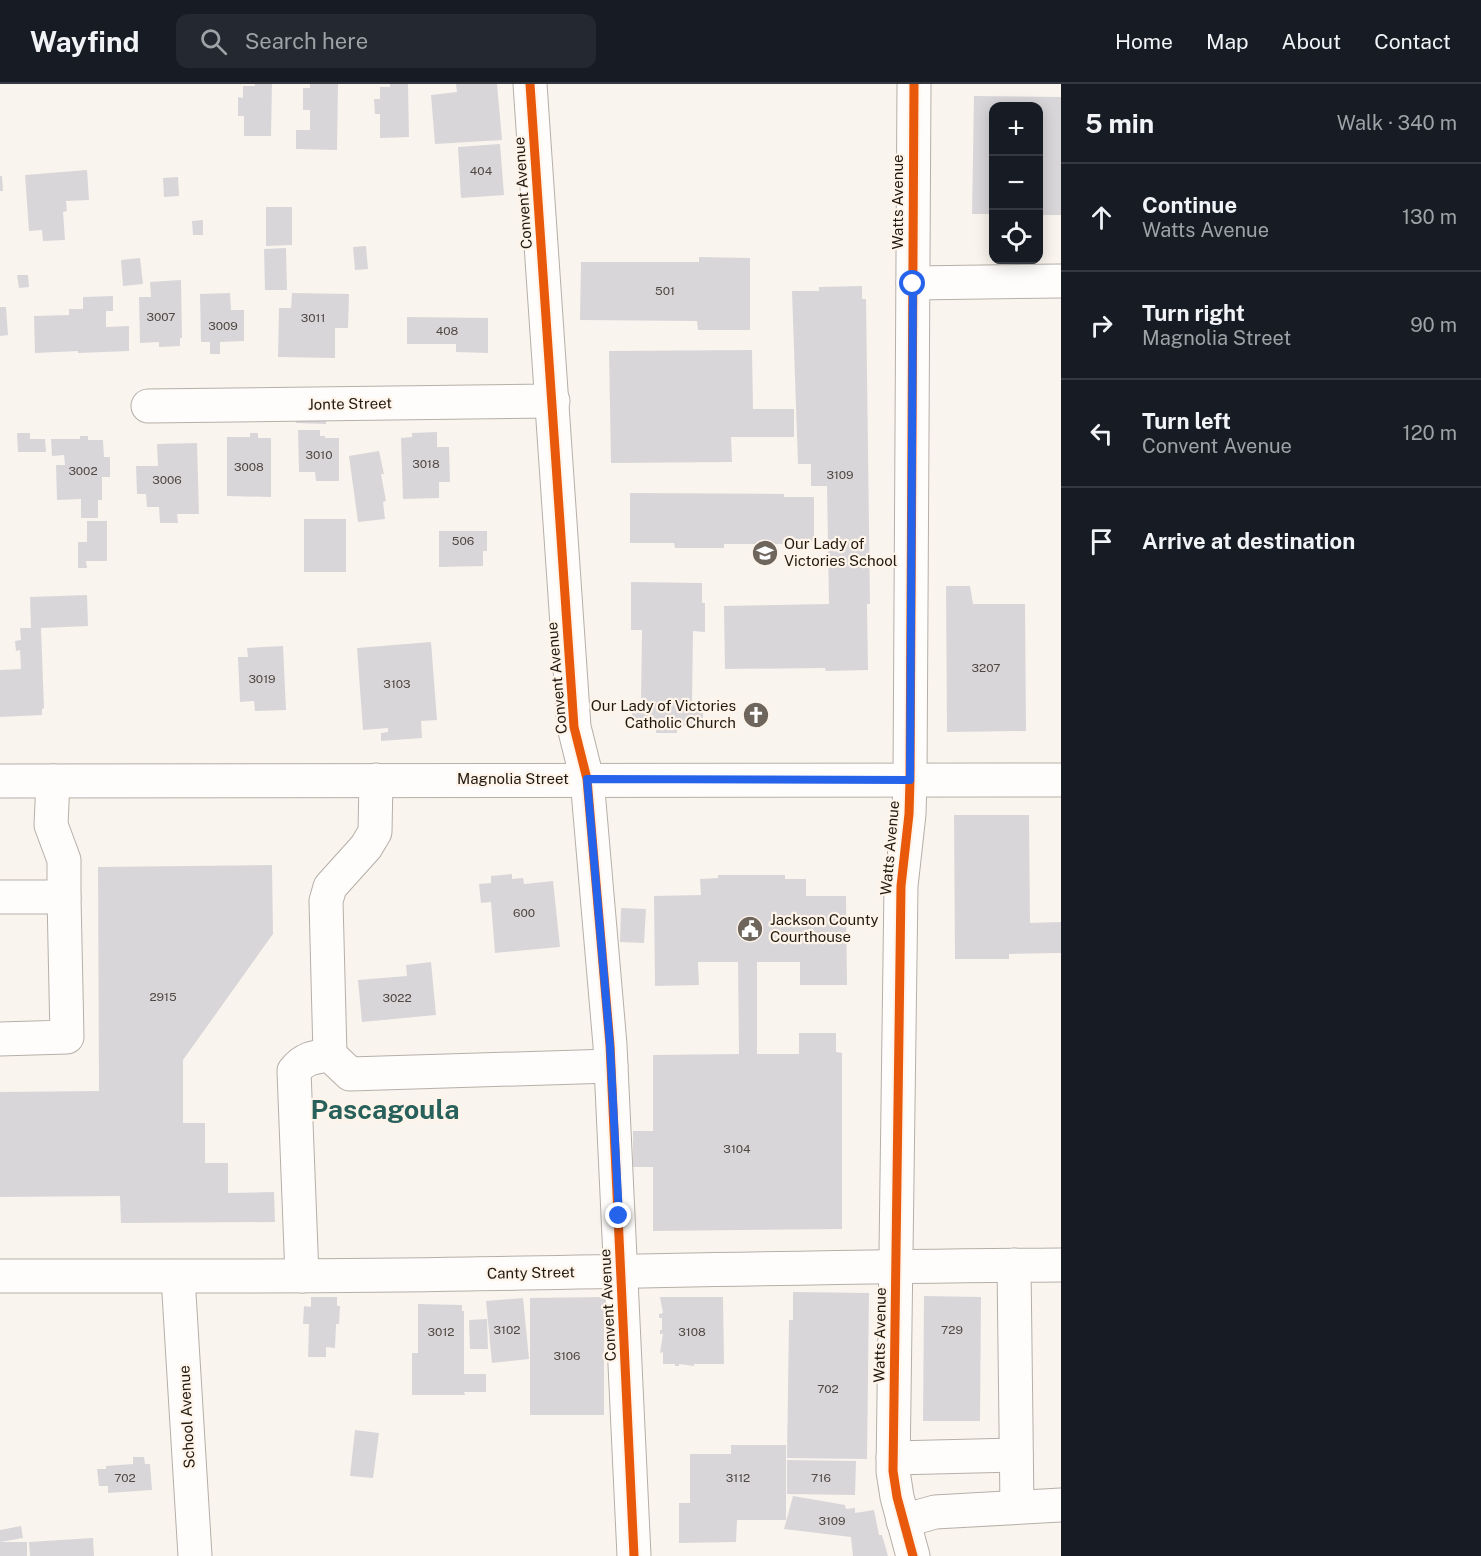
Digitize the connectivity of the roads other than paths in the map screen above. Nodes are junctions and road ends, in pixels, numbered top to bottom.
1 (530, 84) edge
2 (914, 84) edge
3 (1061, 281) edge
4 (913, 284) junction
5 (553, 401) junction
6 (148, 406) dead end
7 (587, 779) junction
8 (376, 780) junction
9 (910, 780) junction
10 (1061, 780) edge
11 (0, 781) edge
12 (53, 781) junction
13 (0, 897) edge
14 (64, 897) junction
15 (0, 1039) edge
16 (330, 1055) junction
17 (611, 1066) junction
18 (1061, 1264) edge
19 (1014, 1265) junction
20 (896, 1266) junction
21 (622, 1270) junction
22 (0, 1276) edge
23 (302, 1276) junction
24 (178, 1277) junction
25 (1016, 1455) junction
26 (893, 1465) junction
27 (1061, 1505) edge
28 (1017, 1507) junction
29 (903, 1521) junction
30 (195, 1556) edge
31 (634, 1556) edge
32 (913, 1556) edge

1 - 5 street, Convent Avenue
2 - 4 street, Watts Avenue
3 - 4 street
4 - 9 street, Watts Avenue
5 - 6 street, Jonte Street
5 - 7 street, Convent Avenue
7 - 8 street, Magnolia Street
7 - 9 street, Magnolia Street
7 - 17 street, Convent Avenue
8 - 12 street, Magnolia Street
8 - 16 street
9 - 10 street, Magnolia Street
9 - 20 street, Watts Avenue
11 - 12 street, Magnolia Street
12 - 14 street
13 - 14 street
14 - 15 street
16 - 17 street
16 - 23 street
17 - 21 street, Convent Avenue
18 - 19 street, Canty Street
19 - 20 street, Canty Street
19 - 25 street
20 - 21 street, Canty Street
20 - 26 street, Watts Avenue
21 - 23 street, Canty Street
21 - 31 street, Convent Avenue
22 - 24 street, Canty Street
23 - 24 street, Canty Street
24 - 30 street, School Avenue
25 - 26 street
25 - 28 street
26 - 29 street, Watts Avenue
27 - 28 street
28 - 29 street
29 - 32 street, Watts Avenue

